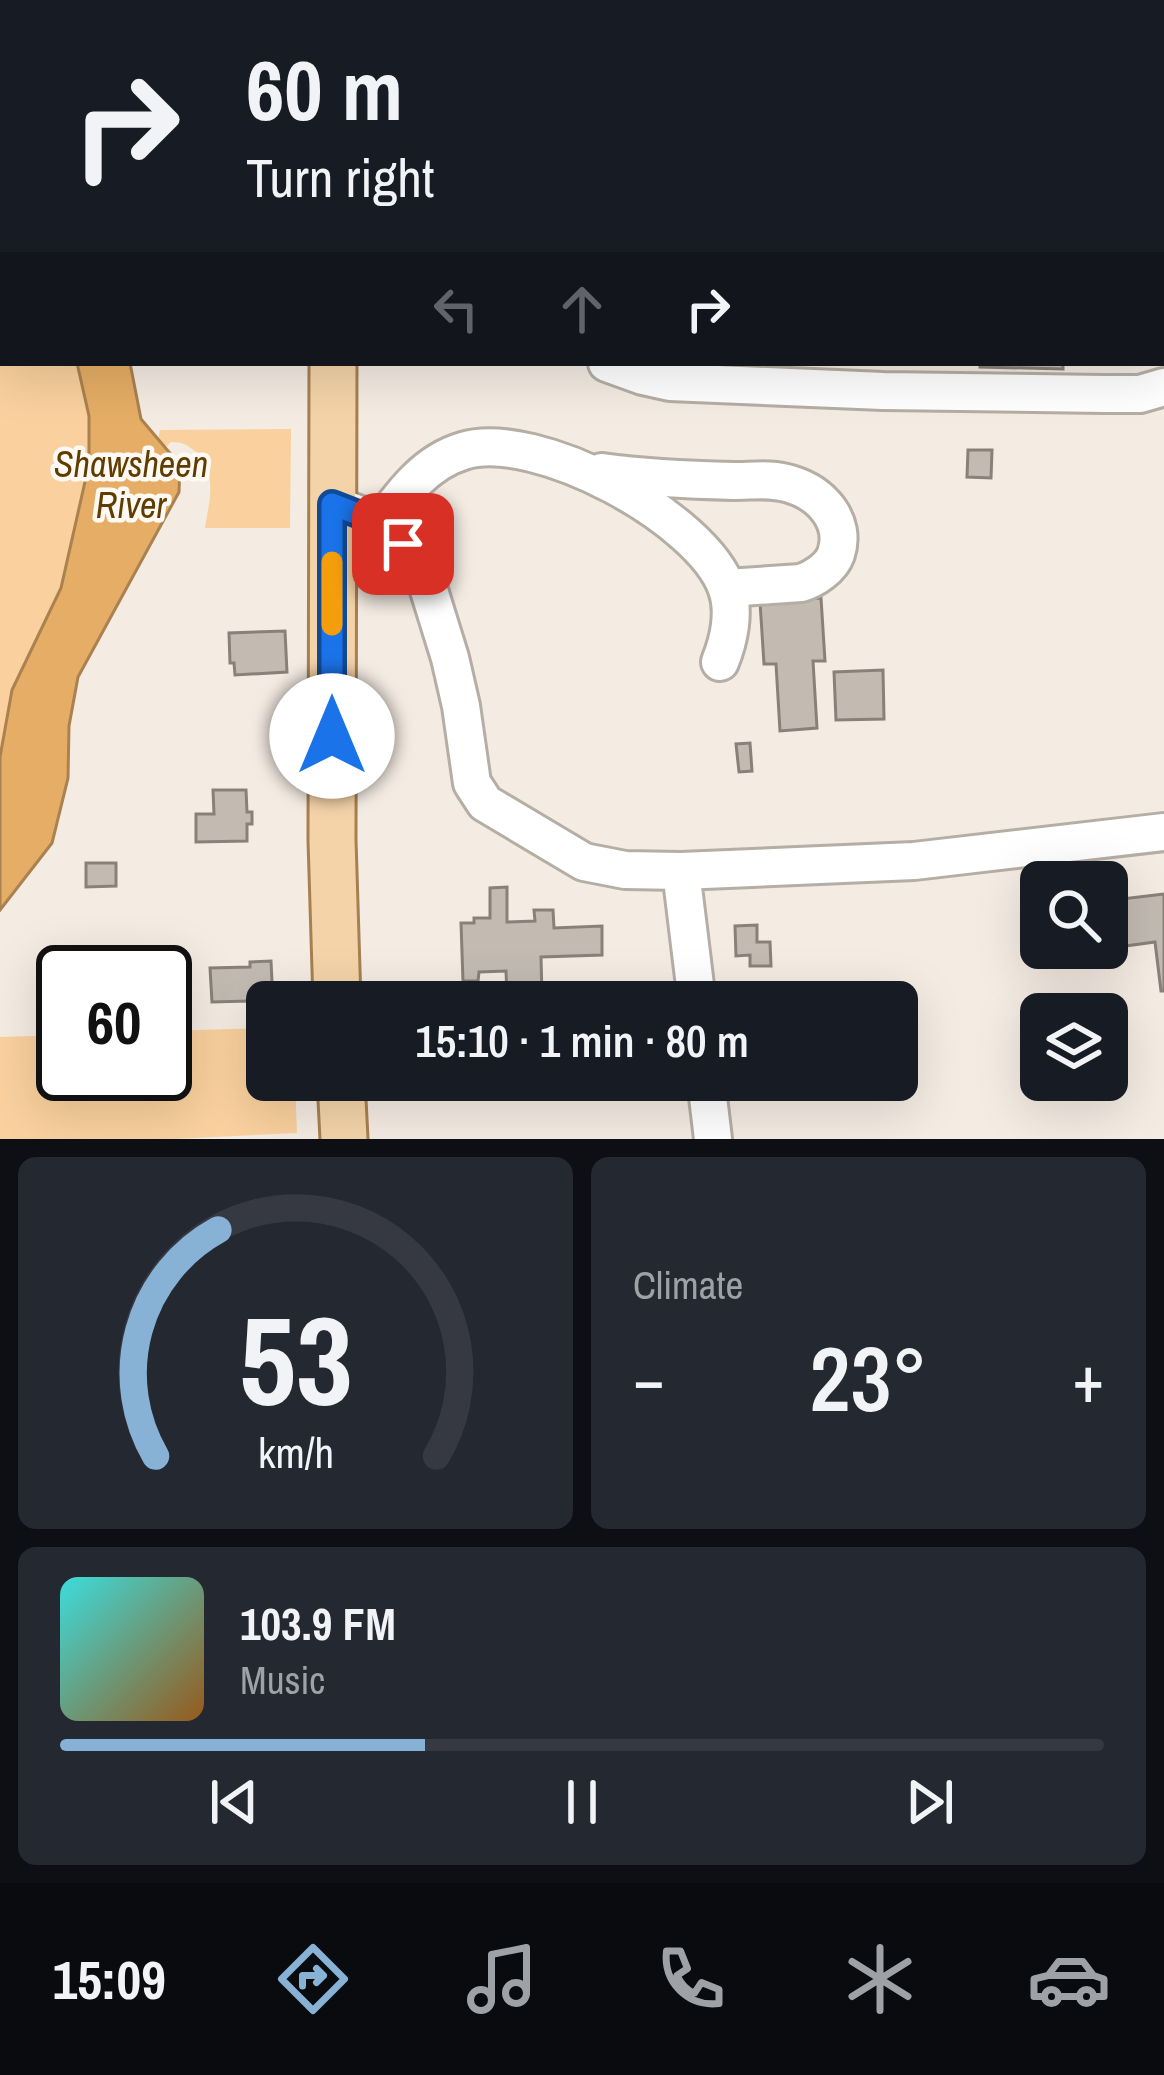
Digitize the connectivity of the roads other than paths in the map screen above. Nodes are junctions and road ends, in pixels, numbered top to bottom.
1 (333, 366) edge
2 (616, 366) edge
3 (1164, 387) edge
4 (574, 468) junction
5 (332, 504) junction
6 (381, 523) junction
7 (727, 588) junction
8 (721, 662) dead end
9 (1164, 832) edge
10 (681, 871) junction
11 (336, 981) edge
12 (694, 981) edge
13 (342, 1101) edge
14 (708, 1101) edge
15 (344, 1139) edge
16 (713, 1139) edge

1 - 5 main road
2 - 3 street
4 - 6 street
4 - 7 street
4 - 7 street
5 - 6 street
5 - 11 main road
6 - 10 street
7 - 8 street
9 - 10 street
10 - 12 street
13 - 15 main road
14 - 16 street

